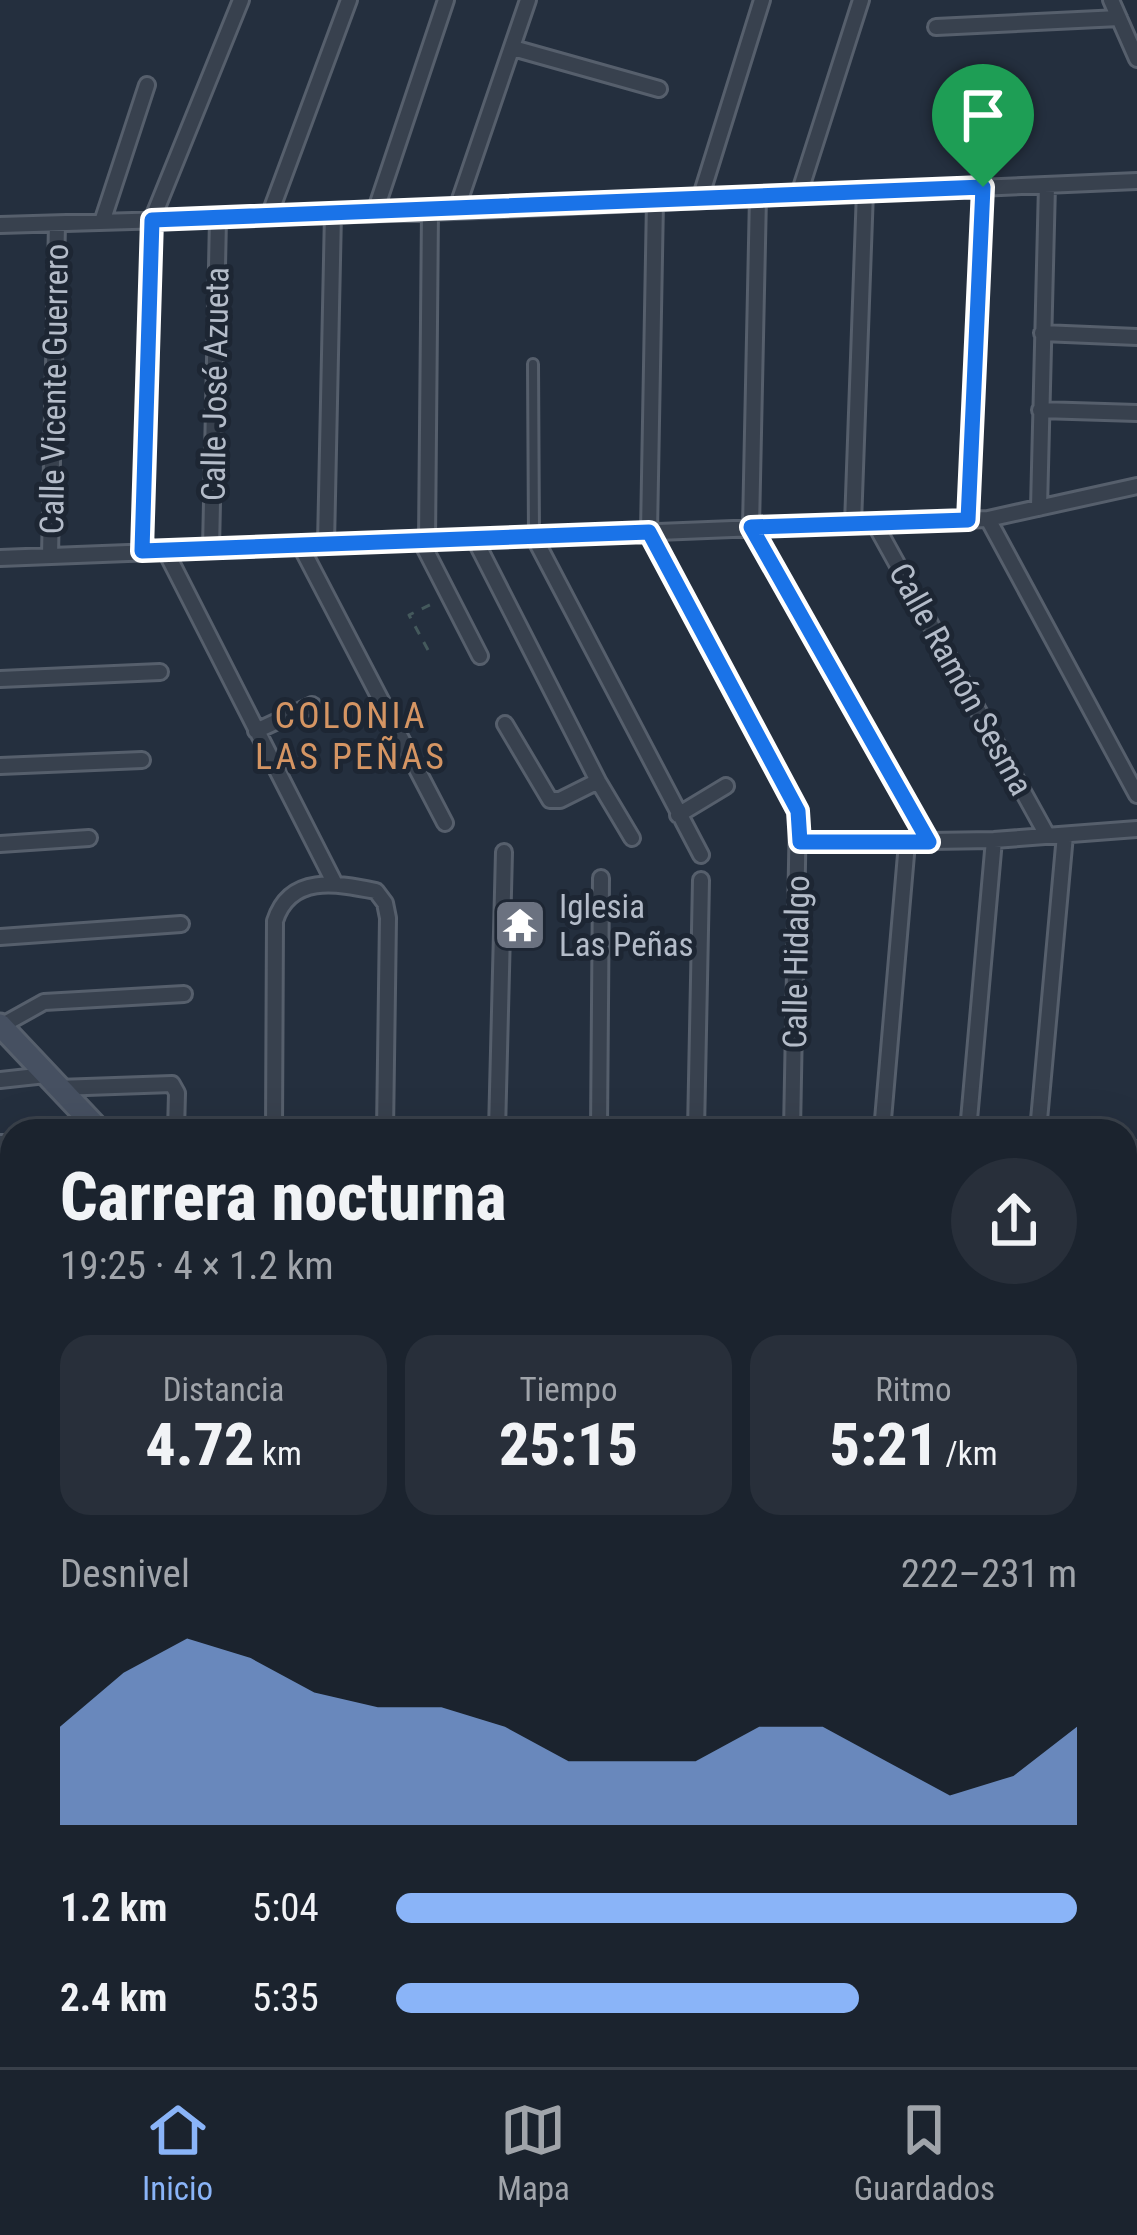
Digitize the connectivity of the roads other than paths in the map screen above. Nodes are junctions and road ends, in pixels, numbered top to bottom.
1 (241, 0) edge
2 (349, 0) edge
3 (446, 0) edge
4 (528, 0) edge
5 (762, 0) edge
6 (861, 0) edge
7 (1111, 0) edge
8 (1119, 18) junction
9 (936, 27) dead end
10 (1132, 40) edge
11 (513, 48) junction
12 (1137, 59) edge
13 (147, 85) dead end
14 (659, 88) dead end
15 (1137, 181) edge
16 (1047, 184) junction
17 (983, 187) junction
18 (865, 190) junction
19 (799, 194) junction
20 (758, 196) junction
21 (700, 199) junction
22 (656, 201) junction
23 (456, 211) junction
24 (375, 212) junction
25 (430, 212) junction
26 (333, 213) junction
27 (269, 217) junction
28 (218, 219) junction
29 (152, 220) junction
30 (102, 222) junction
31 (57, 224) junction
32 (0, 225) edge
33 (1042, 333) junction
34 (1137, 337) edge
35 (533, 364) dead end
36 (1040, 410) junction
37 (1137, 413) edge
38 (1137, 486) edge
39 (1039, 508) junction
40 (988, 519) junction
41 (968, 520) junction
42 (853, 524) junction
43 (875, 524) junction
44 (751, 527) junction
45 (649, 532) junction
46 (534, 537) junction
47 (474, 538) junction
48 (424, 541) junction
49 (300, 544) junction
50 (326, 544) junction
51 (211, 548) junction
52 (142, 551) junction
53 (166, 552) junction
54 (50, 555) junction
55 (0, 558) edge
56 (480, 656) dead end
57 (160, 672) dead end
58 (0, 680) edge
59 (312, 705) dead end
60 (505, 724) dead end
61 (256, 731) junction
62 (142, 760) dead end
63 (0, 766) edge
64 (598, 781) junction
65 (726, 786) dead end
66 (1137, 795) edge
67 (678, 815) junction
68 (445, 823) dead end
69 (1137, 829) edge
70 (1047, 835) junction
71 (1065, 835) junction
72 (88, 838) dead end
73 (632, 838) dead end
74 (994, 840) junction
75 (800, 842) junction
76 (929, 842) junction
77 (907, 843) junction
78 (0, 844) edge
79 (504, 852) dead end
80 (701, 855) dead end
81 (601, 878) dead end
82 (701, 880) dead end
83 (334, 882) junction
84 (181, 924) dead end
85 (0, 937) edge
86 (184, 994) dead end
87 (0, 1025) edge
88 (0, 1080) edge
89 (52, 1082) junction
90 (88, 1119) edge
91 (176, 1119) edge
92 (274, 1119) edge
93 (385, 1119) edge
94 (497, 1119) edge
95 (599, 1119) edge
96 (696, 1119) edge
97 (792, 1119) edge
98 (883, 1119) edge
99 (969, 1119) edge
100 (1039, 1119) edge

1 - 29 street
2 - 27 street
3 - 24 street
4 - 11 street
5 - 21 street
6 - 19 street
7 - 8 street
8 - 9 street
8 - 10 street
10 - 12 street
11 - 14 street
11 - 23 street
13 - 30 street
15 - 16 street
16 - 17 street
16 - 33 street
17 - 18 street
17 - 41 street
18 - 19 street
18 - 42 street
19 - 20 street
20 - 21 street
20 - 44 street
21 - 22 street
22 - 23 street
22 - 45 street
23 - 25 street
24 - 25 street
24 - 26 street
25 - 48 street
26 - 27 street
26 - 50 street
27 - 28 street
28 - 29 street
28 - 51 street, Calle José Azueta
29 - 30 street
29 - 52 street
30 - 31 street
31 - 32 street
31 - 54 street, Calle Vicente Guerrero
33 - 34 street
33 - 36 street
35 - 46 lane
36 - 37 street
36 - 39 street
38 - 39 street
39 - 40 street
40 - 41 street
40 - 66 street
41 - 43 street
42 - 43 street
42 - 44 street
43 - 70 street, Calle Ramón Sesma
44 - 45 street
44 - 76 street
45 - 46 street
45 - 75 street
46 - 47 street
46 - 67 street
47 - 48 street
47 - 64 street
48 - 50 street
48 - 56 street
49 - 50 street
49 - 51 street
49 - 68 street
51 - 53 street
52 - 53 street
52 - 54 street
53 - 61 street
54 - 55 street
57 - 58 street
59 - 61 street
60 - 64 street
61 - 83 street
62 - 63 street
64 - 73 street
65 - 67 street
67 - 80 street
69 - 71 street, Calle Hidalgo
70 - 71 street, Calle Hidalgo
70 - 74 street, Calle Hidalgo
71 - 100 street
72 - 78 street
74 - 76 street, Calle Hidalgo
74 - 99 street
75 - 77 street, Calle Hidalgo
75 - 97 street, Calle Hidalgo
76 - 77 street, Calle Hidalgo
77 - 98 street
79 - 94 street
81 - 95 street
82 - 96 street
83 - 92 street
83 - 93 street
84 - 85 street
86 - 87 street
87 - 89 street
88 - 89 street
89 - 90 street
89 - 91 street

